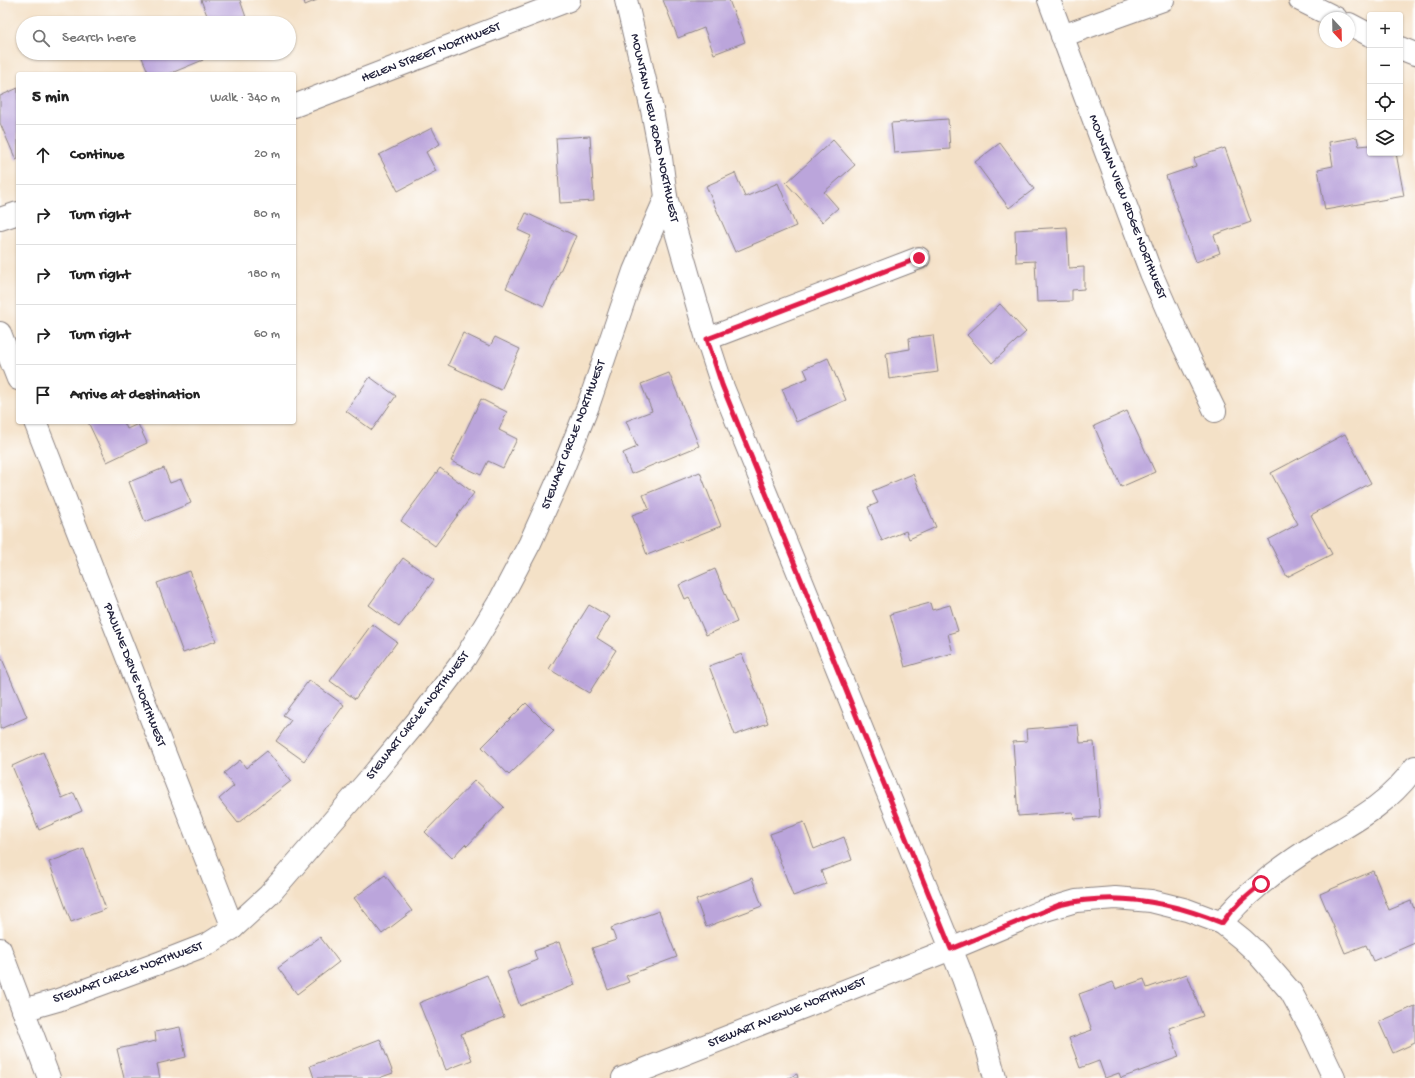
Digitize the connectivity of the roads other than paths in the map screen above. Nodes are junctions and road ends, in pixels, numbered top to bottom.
1 (569, 0) edge
2 (626, 0) edge
3 (1049, 0) edge
4 (1163, 0) edge
5 (1300, 0) edge
6 (1324, 12) edge
7 (1355, 27) edge
8 (1367, 33) edge
9 (1062, 36) junction
10 (1403, 49) edge
11 (1415, 54) edge
12 (296, 105) edge
13 (666, 197) junction
14 (16, 213) edge
15 (0, 220) edge
16 (919, 258) dead end
17 (0, 333) edge
18 (707, 339) junction
19 (16, 374) edge
20 (1215, 411) dead end
21 (36, 424) edge
22 (1415, 767) edge
23 (1222, 923) junction
24 (233, 928) junction
25 (0, 949) edge
26 (951, 949) junction
27 (23, 1010) junction
28 (49, 1078) edge
29 (623, 1078) edge
30 (995, 1078) edge
31 (1334, 1078) edge

1 - 12 street, HELEN STREET NORTHWEST
2 - 13 street, MOUNTAIN VIEW ROAD NORTHWEST
3 - 9 street, MOUNTAIN VIEW RIDGE NORTHWEST
4 - 9 street
5 - 6 street
7 - 8 street
9 - 20 street, MOUNTAIN VIEW RIDGE NORTHWEST
10 - 11 street
13 - 18 street, MOUNTAIN VIEW ROAD NORTHWEST
13 - 24 street, STEWART CIRCLE NORTHWEST
14 - 15 street
16 - 18 street
17 - 19 street
18 - 26 street, MOUNTAIN VIEW ROAD NORTHWEST
21 - 24 street, PAULINE DRIVE NORTHWEST
22 - 23 street
23 - 26 street, STEWART AVENUE NORTHWEST
23 - 31 street
24 - 27 street, STEWART CIRCLE NORTHWEST
25 - 27 street
26 - 29 street, STEWART AVENUE NORTHWEST
26 - 30 street, MOUNTAIN VIEW ROAD NORTHWEST
27 - 28 street

